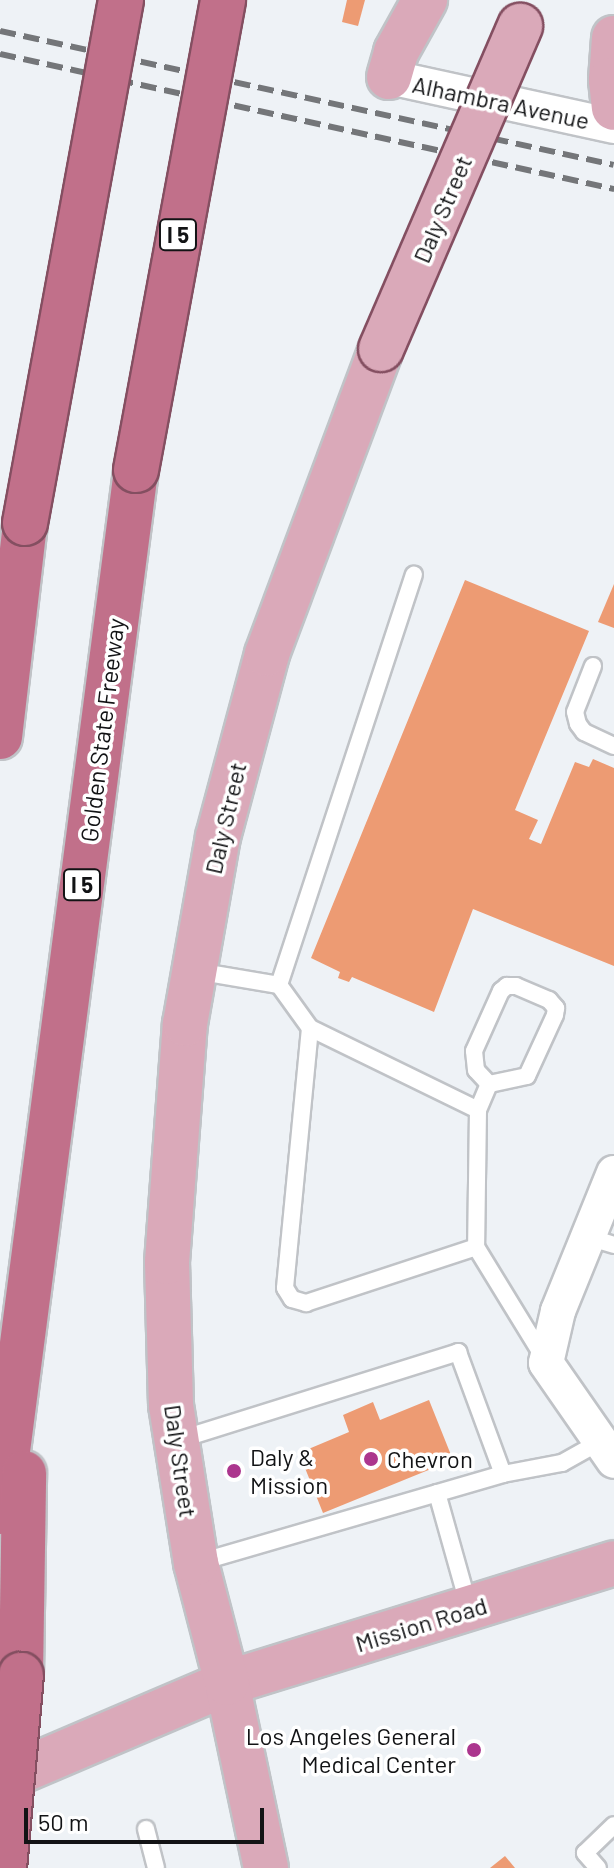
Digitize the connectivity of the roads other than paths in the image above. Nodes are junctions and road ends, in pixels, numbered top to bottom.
1 (121, 0) edge
2 (223, 0) edge
3 (425, 0) edge
4 (526, 13) edge
5 (614, 38) edge
6 (389, 77) joint
7 (614, 108) edge
8 (614, 126) edge
9 (25, 523) junction
10 (0, 569) edge
11 (414, 575) dead end
12 (593, 666) dead end
13 (1, 728) edge
14 (614, 746) edge
15 (194, 971) junction
16 (279, 985) junction
17 (310, 1028) junction
18 (489, 1084) junction
19 (478, 1110) junction
20 (614, 1173) edge
21 (601, 1241) edge
22 (476, 1247) junction
23 (27, 1300) junction
24 (546, 1363) junction
25 (177, 1440) junction
26 (607, 1451) edge
27 (503, 1474) junction
28 (437, 1493) junction
29 (0, 1512) edge
30 (196, 1563) junction
31 (614, 1563) edge
32 (470, 1610) junction
33 (227, 1683) junction
34 (0, 1780) edge
35 (614, 1825) edge
36 (146, 1829) dead end
37 (4, 1868) edge
38 (156, 1868) edge
39 (266, 1868) edge
40 (598, 1868) edge

1 - 9 highway, bridge
2 - 23 highway, Golden State Freeway / I 5, bridge
3 - 6 main road
4 - 15 main road, Daly Street, bridge
5 - 7 main road
6 - 8 street, Alhambra Avenue
9 - 10 highway
9 - 13 highway
11 - 16 lane
12 - 14 lane
15 - 16 lane
15 - 25 main road, Daly Street
16 - 17 lane
17 - 19 lane
17 - 22 lane
18 - 18 lane
18 - 19 lane
19 - 22 lane
20 - 21 street
21 - 24 street
22 - 24 lane
23 - 29 highway, Golden State Freeway / I 5
23 - 37 highway, bridge
24 - 26 street
25 - 27 lane
25 - 30 main road, Daly Street
26 - 27 lane
27 - 28 lane
28 - 30 lane
28 - 32 lane
30 - 33 main road, Daly Street
31 - 32 main road, Mission Road
32 - 33 main road, Mission Road
33 - 34 main road, Mission Road
33 - 39 main road, Daly Street
35 - 40 lane
36 - 38 lane

